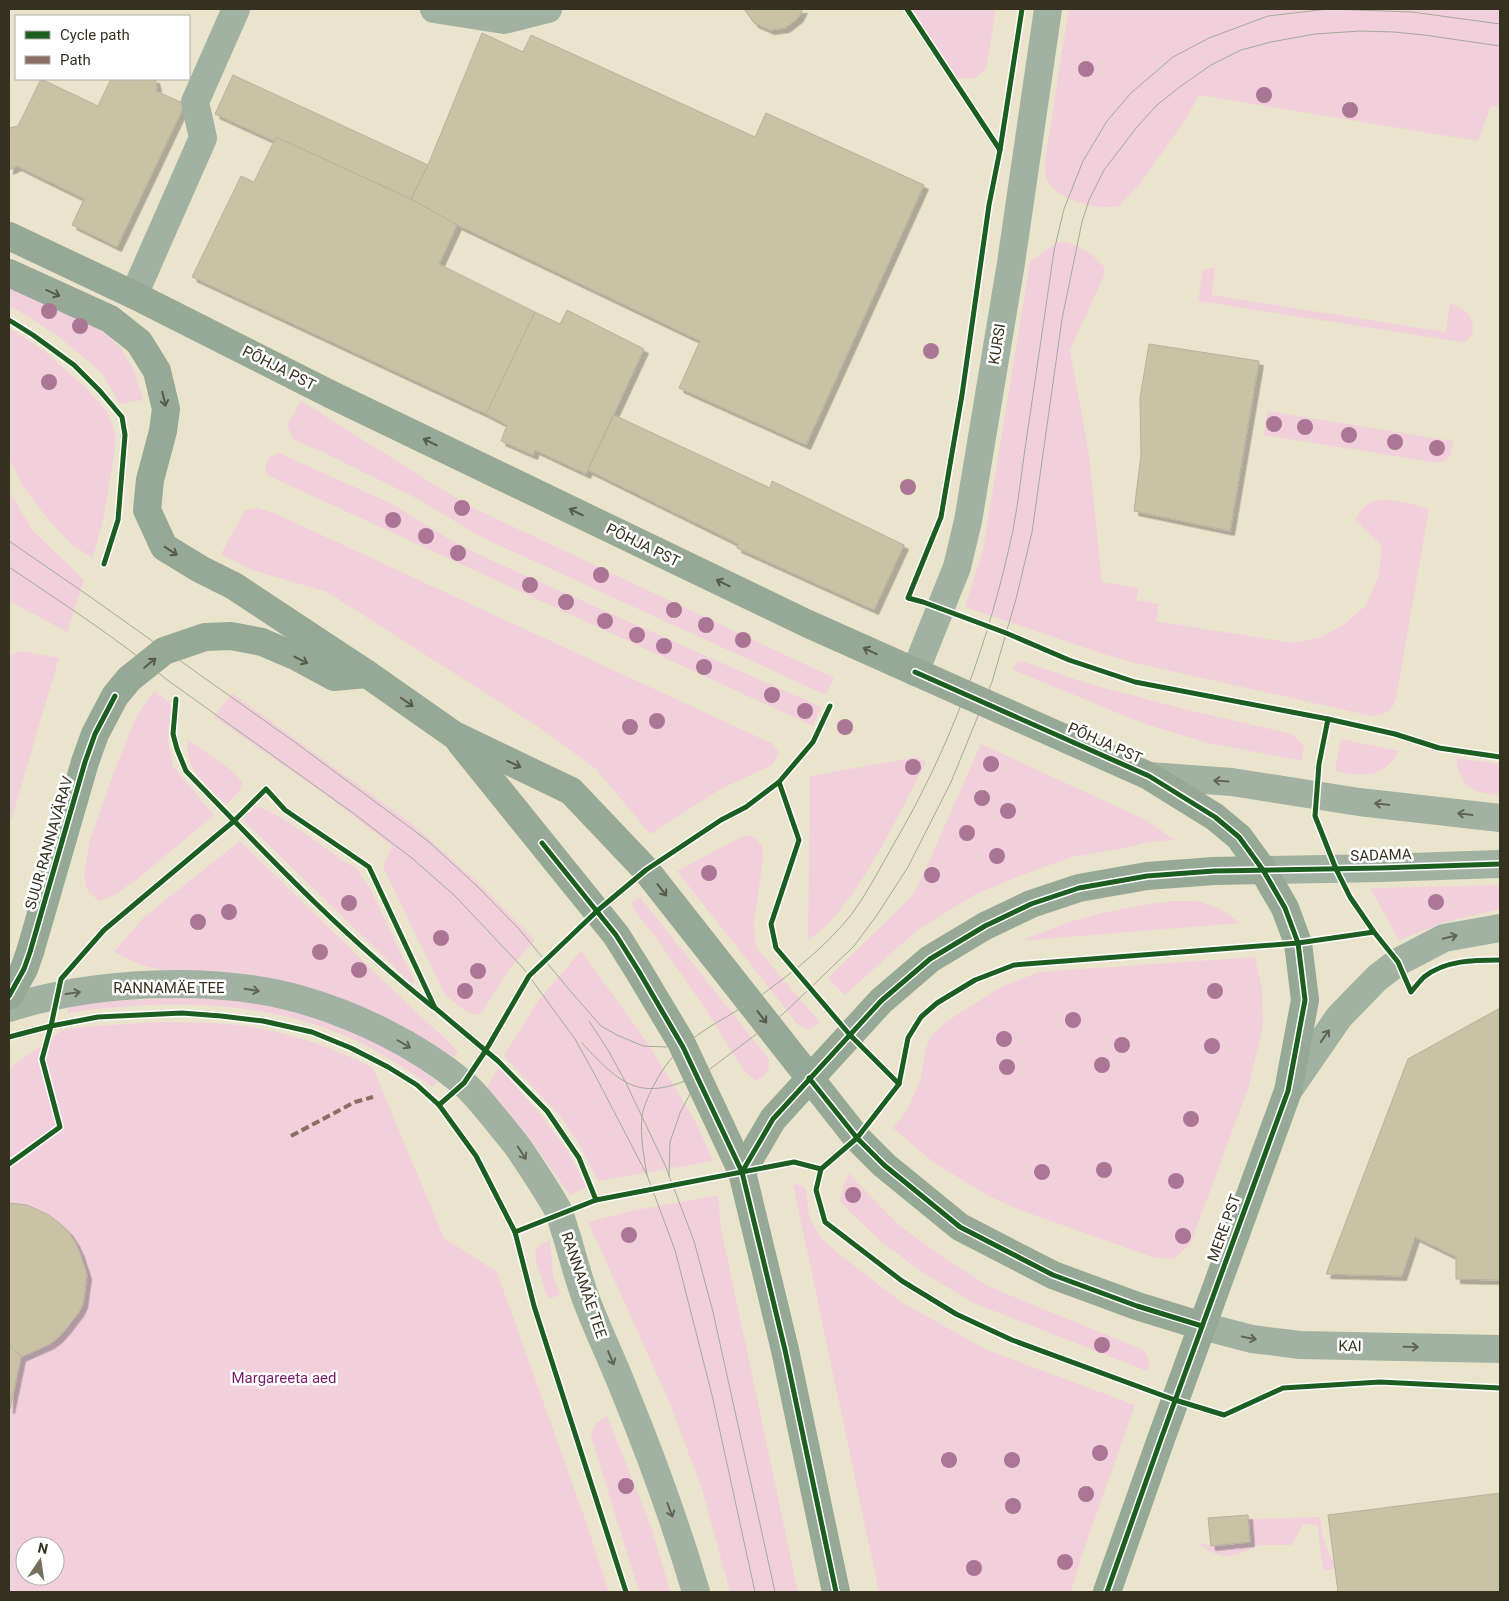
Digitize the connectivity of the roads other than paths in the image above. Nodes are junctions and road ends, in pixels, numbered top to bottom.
1 (236, 9) edge
2 (434, 9) edge
3 (548, 9) edge
4 (1048, 9) edge
5 (9, 236) edge
6 (9, 273) edge
7 (134, 295) junction
8 (915, 672) junction
9 (368, 674) junction
10 (454, 735) junction
11 (1149, 776) junction
12 (1500, 818) edge
13 (1500, 864) edge
14 (1263, 870) junction
15 (1500, 928) edge
16 (9, 996) edge
17 (9, 1008) edge
18 (809, 1078) junction
19 (1288, 1091) junction
20 (742, 1172) junction
21 (1202, 1326) junction
22 (1500, 1349) edge
23 (696, 1592) edge
24 (836, 1592) edge
25 (1107, 1592) edge

1 - 7 street
2 - 3 street
4 - 8 street, KURSI
5 - 7 main road, PÕHJA PST
6 -> 9 main road
8 -> 7 main road, PÕHJA PST
8 - 11 main road, PÕHJA PST
9 -> 10 main road
16 -> 9 main road, SUUR RANNAVÄRAV
10 -> 18 main road
10 - 20 main road
12 -> 11 street
11 - 14 main road, PÕHJA PST
13 - 14 street, SADAMA
14 - 18 main road
14 - 19 main road, MERE PST
19 -> 15 street
17 -> 23 street, RANNAMÄE TEE
18 - 20 main road
18 - 21 main road
19 - 21 main road, MERE PST
20 - 24 main road
21 -> 22 street, KAI
21 - 25 main road, MERE PST

